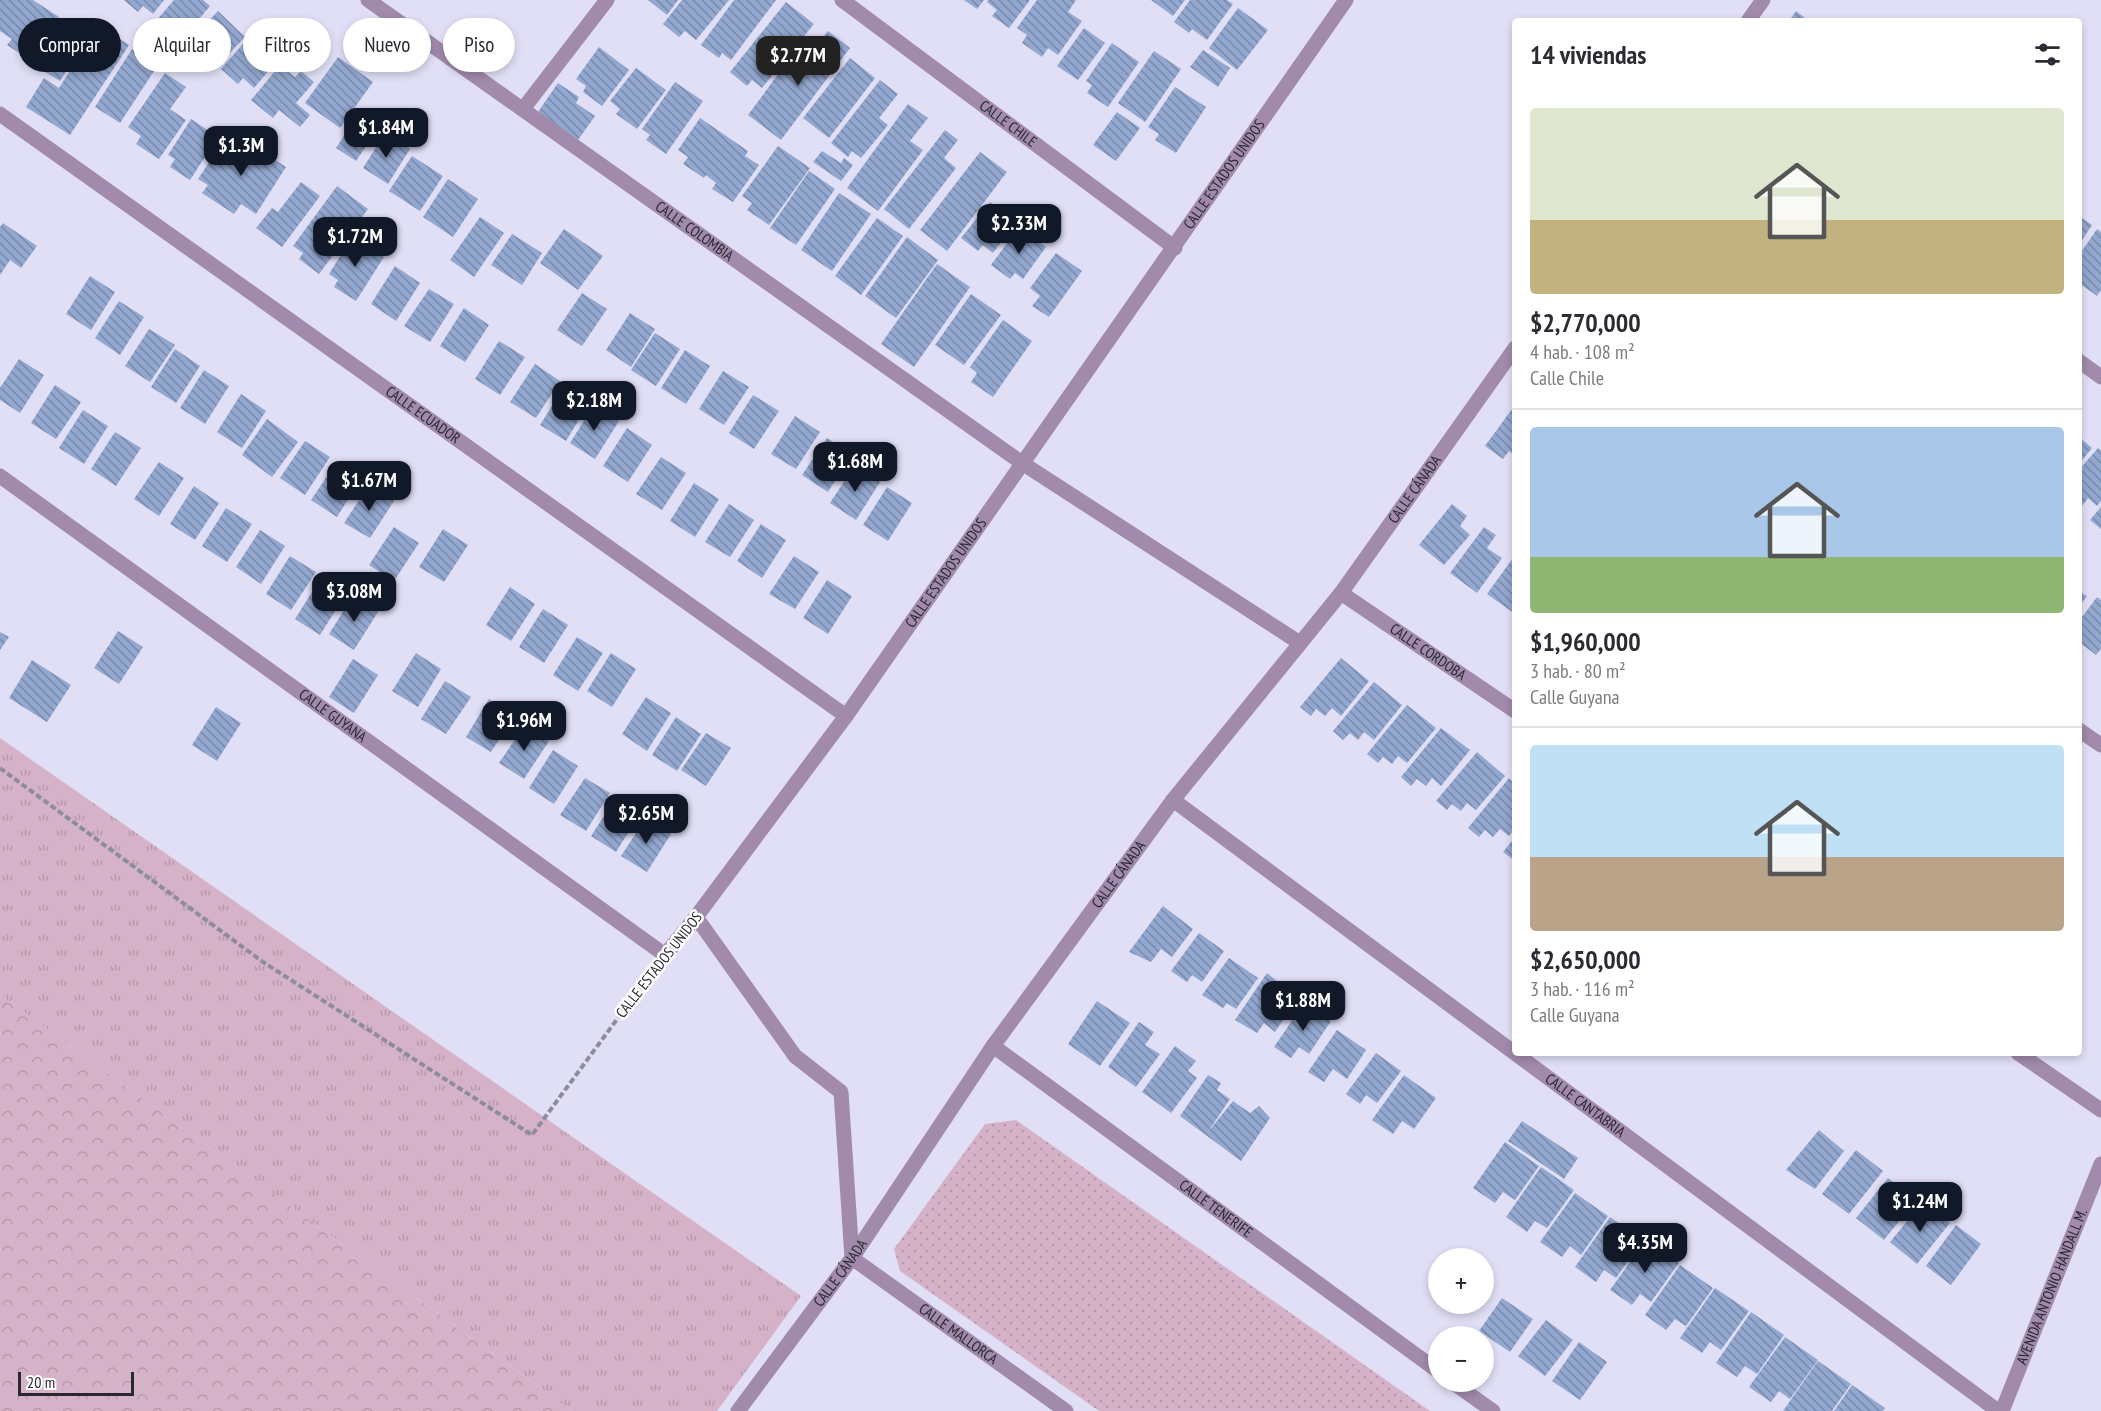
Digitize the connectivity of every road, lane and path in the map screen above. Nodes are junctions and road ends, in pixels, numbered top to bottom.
1 (368, 0) edge
2 (607, 0) edge
3 (842, 0) edge
4 (1346, 0) edge
5 (1763, 0) edge
6 (1750, 18) edge
7 (524, 109) junction
8 (0, 114) edge
9 (1175, 248) junction
10 (1512, 352) edge
11 (2082, 363) edge
12 (2101, 377) edge
13 (1022, 463) junction
14 (0, 476) edge
15 (1341, 593) junction
16 (1300, 643) junction
17 (1512, 709) edge
18 (846, 716) junction
19 (2082, 732) edge
20 (2101, 746) edge
21 (0, 768) edge
22 (1173, 800) junction
23 (696, 917) junction
24 (665, 955) junction
25 (993, 1046) junction
26 (1512, 1050) edge
27 (1520, 1056) edge
28 (2022, 1056) edge
29 (2101, 1110) edge
30 (2101, 1164) edge
31 (852, 1258) junction
32 (1428, 1364) edge
33 (1466, 1392) edge
34 (738, 1411) edge
35 (1066, 1411) edge
36 (1493, 1411) edge
37 (2000, 1411) edge

1 - 7 street, CALLE COLOMBIA
2 - 7 street
3 - 9 street, CALLE CHILE
4 - 9 street, CALLE ESTADOS UNIDOS
5 - 6 street
7 - 13 street, CALLE COLOMBIA
8 - 18 street, CALLE ECUADOR
9 - 13 street, CALLE ESTADOS UNIDOS
10 - 15 street, CALLE CÁNADA
11 - 12 street
13 - 16 street, CALLE COLOMBIA
13 - 18 street, CALLE ESTADOS UNIDOS
14 - 24 street, CALLE GUYANA
15 - 16 street, CALLE CÁNADA
15 - 17 street, CALLE CORDOBA
16 - 22 street, CALLE CÁNADA
18 - 23 street, CALLE ESTADOS UNIDOS
19 - 20 street
21 - 24 path, CALLE ESTADOS UNIDOS
22 - 25 street, CALLE CÁNADA
22 - 26 street, CALLE CANTABRIA
23 - 24 street, CALLE ESTADOS UNIDOS
23 - 31 street
25 - 31 street, CALLE CÁNADA
25 - 32 street, CALLE TENERIFE
27 - 37 street, CALLE CANTABRIA
28 - 29 street
30 - 37 street, AVENIDA ANTONIO HANDALL M.
31 - 34 street, CALLE CÁNADA
31 - 35 street, CALLE MALLORCA
33 - 36 street

